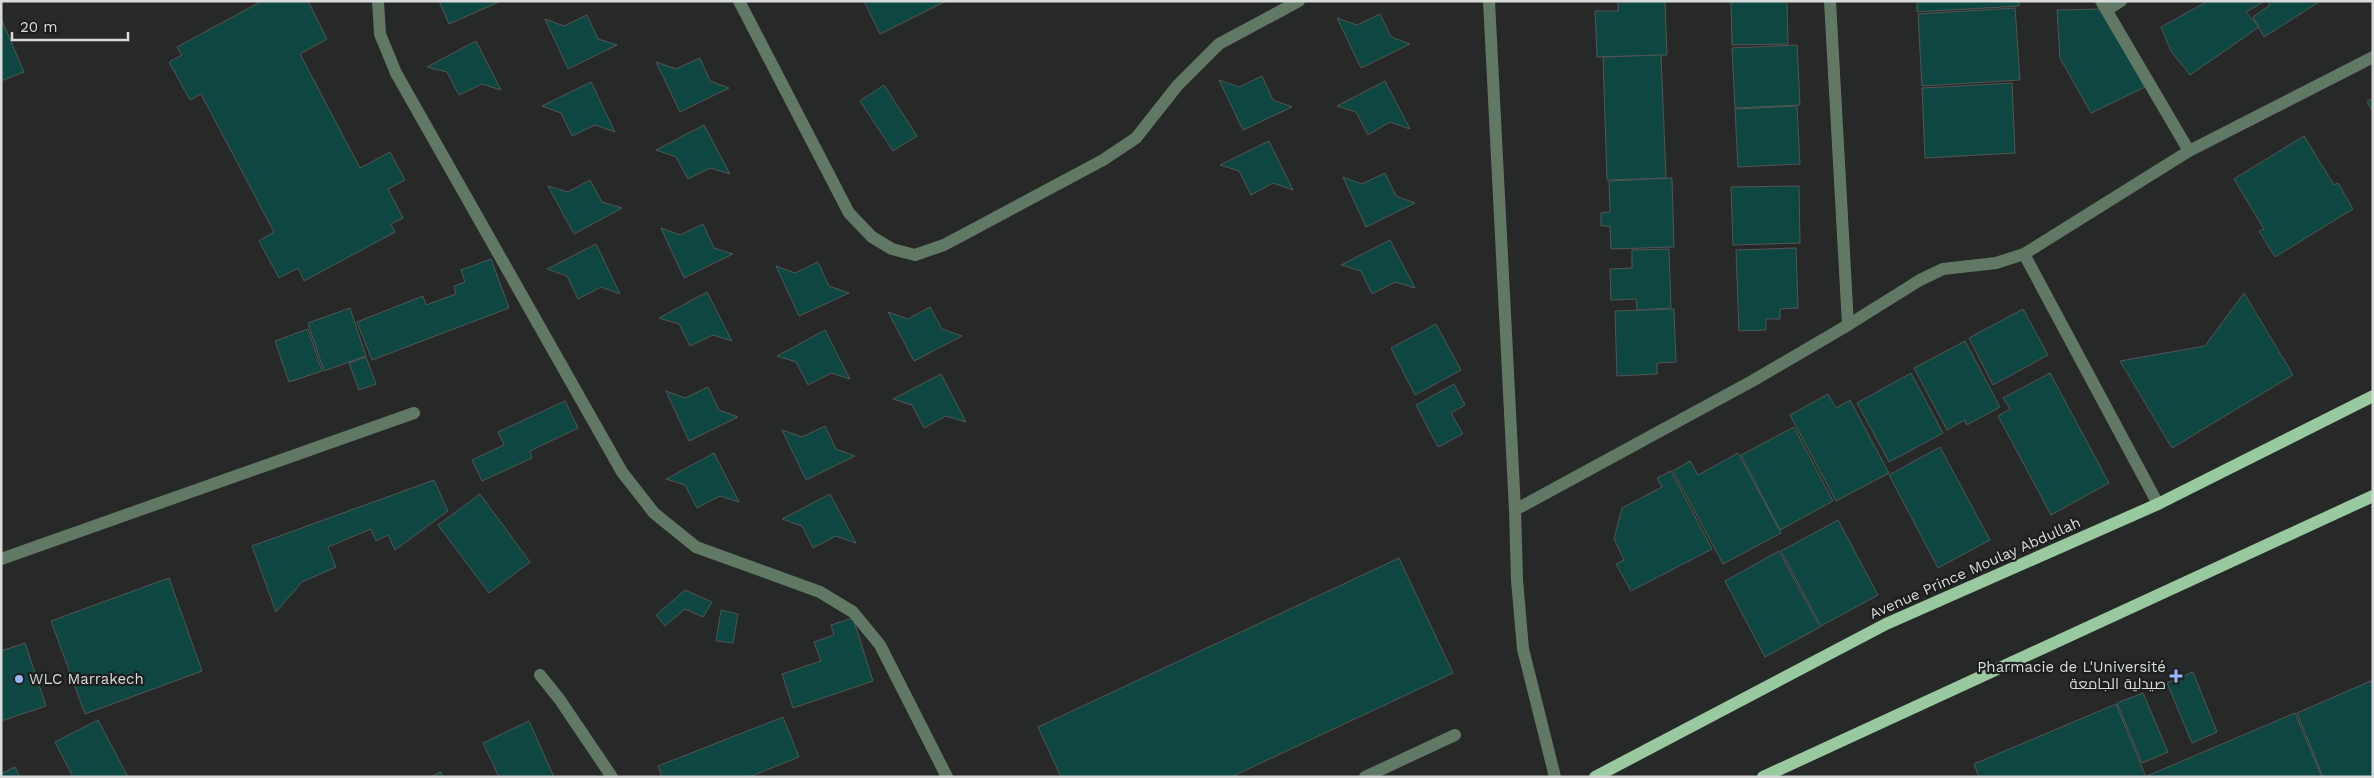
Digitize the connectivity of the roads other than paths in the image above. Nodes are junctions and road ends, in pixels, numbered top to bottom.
1 (378, 1) edge
2 (739, 1) edge
3 (1299, 1) edge
4 (1489, 1) edge
5 (1830, 1) edge
6 (2121, 1) edge
7 (2104, 5) edge
8 (2373, 57) edge
9 (2189, 151) junction
10 (2024, 254) junction
11 (1848, 325) junction
12 (2373, 396) edge
13 (414, 413) dead end
14 (2373, 496) edge
15 (2158, 504) junction
16 (1515, 510) junction
17 (1, 559) edge
18 (540, 675) dead end
19 (1455, 735) dead end
20 (612, 777) edge
21 (947, 777) edge
22 (1364, 777) edge
23 (1555, 777) edge
24 (1595, 777) edge
25 (1763, 777) edge

1 - 21 street
2 - 3 street
4 - 16 street
5 - 11 street
6 - 7 street
7 - 9 street
8 - 9 street
9 - 10 street
10 - 11 street
10 - 15 street
11 - 16 street
12 - 15 main road, Avenue Prince Moulay Abdullah
13 - 17 street
14 - 25 main road
15 - 24 main road, Avenue Prince Moulay Abdullah
16 - 23 street
18 - 20 street
19 - 22 street

